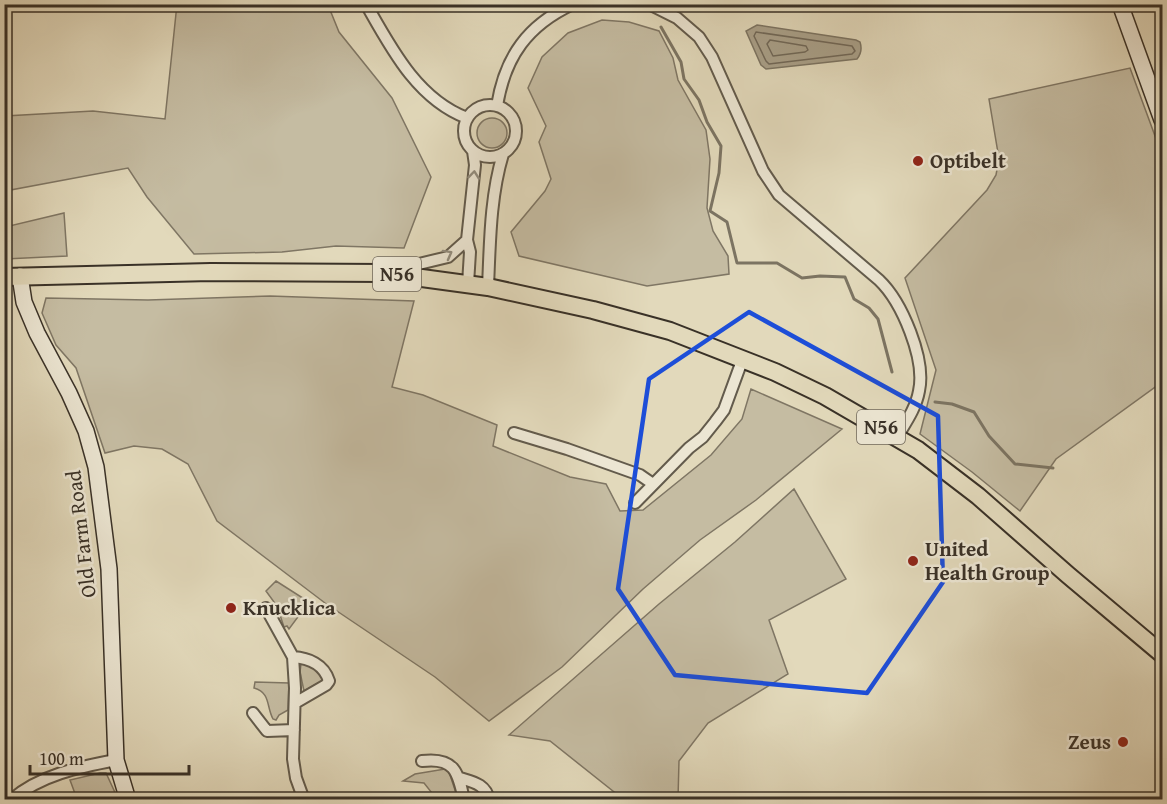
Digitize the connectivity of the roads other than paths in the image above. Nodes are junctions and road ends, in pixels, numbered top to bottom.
1 (366, 4) edge
2 (573, 4) edge
3 (649, 4) edge
4 (1120, 4) edge
5 (497, 106) junction
6 (467, 118) junction
7 (1162, 120) edge
8 (472, 151) junction
9 (502, 154) junction
10 (467, 240) junction
11 (385, 273) junction
12 (12, 277) edge
13 (468, 284) junction
14 (488, 287) junction
15 (743, 358) junction
16 (514, 433) dead end
17 (897, 436) junction
18 (653, 484) junction
19 (635, 503) dead end
20 (266, 608) dead end
21 (1162, 654) edge
22 (293, 657) junction
23 (295, 703) junction
24 (253, 713) dead end
25 (294, 730) junction
26 (116, 760) junction
27 (422, 761) dead end
28 (460, 778) junction
29 (11, 800) edge
30 (128, 800) edge
31 (304, 800) edge
32 (464, 800) edge
33 (489, 800) edge

1 - 6 street
2 - 5 street
3 - 17 street
4 - 7 street
5 - 6 street
5 - 9 street
6 - 8 street
8 - 9 street
10 -> 8 street
9 - 14 street
11 -> 10 street
10 - 13 street
11 - 12 main road, N56
11 - 13 main road, N56
12 - 26 street, Old Farm Road
13 - 14 main road, N56
14 - 15 main road, N56
15 - 17 main road, N56
15 - 18 street
16 - 18 street
17 - 21 main road, N56
18 - 19 street
20 - 22 street
22 - 23 street
22 - 23 street
23 - 25 street
24 - 25 street
25 - 31 street
26 - 29 street
26 - 30 street, Old Farm Road
27 - 28 street
28 - 32 street
28 - 33 street

